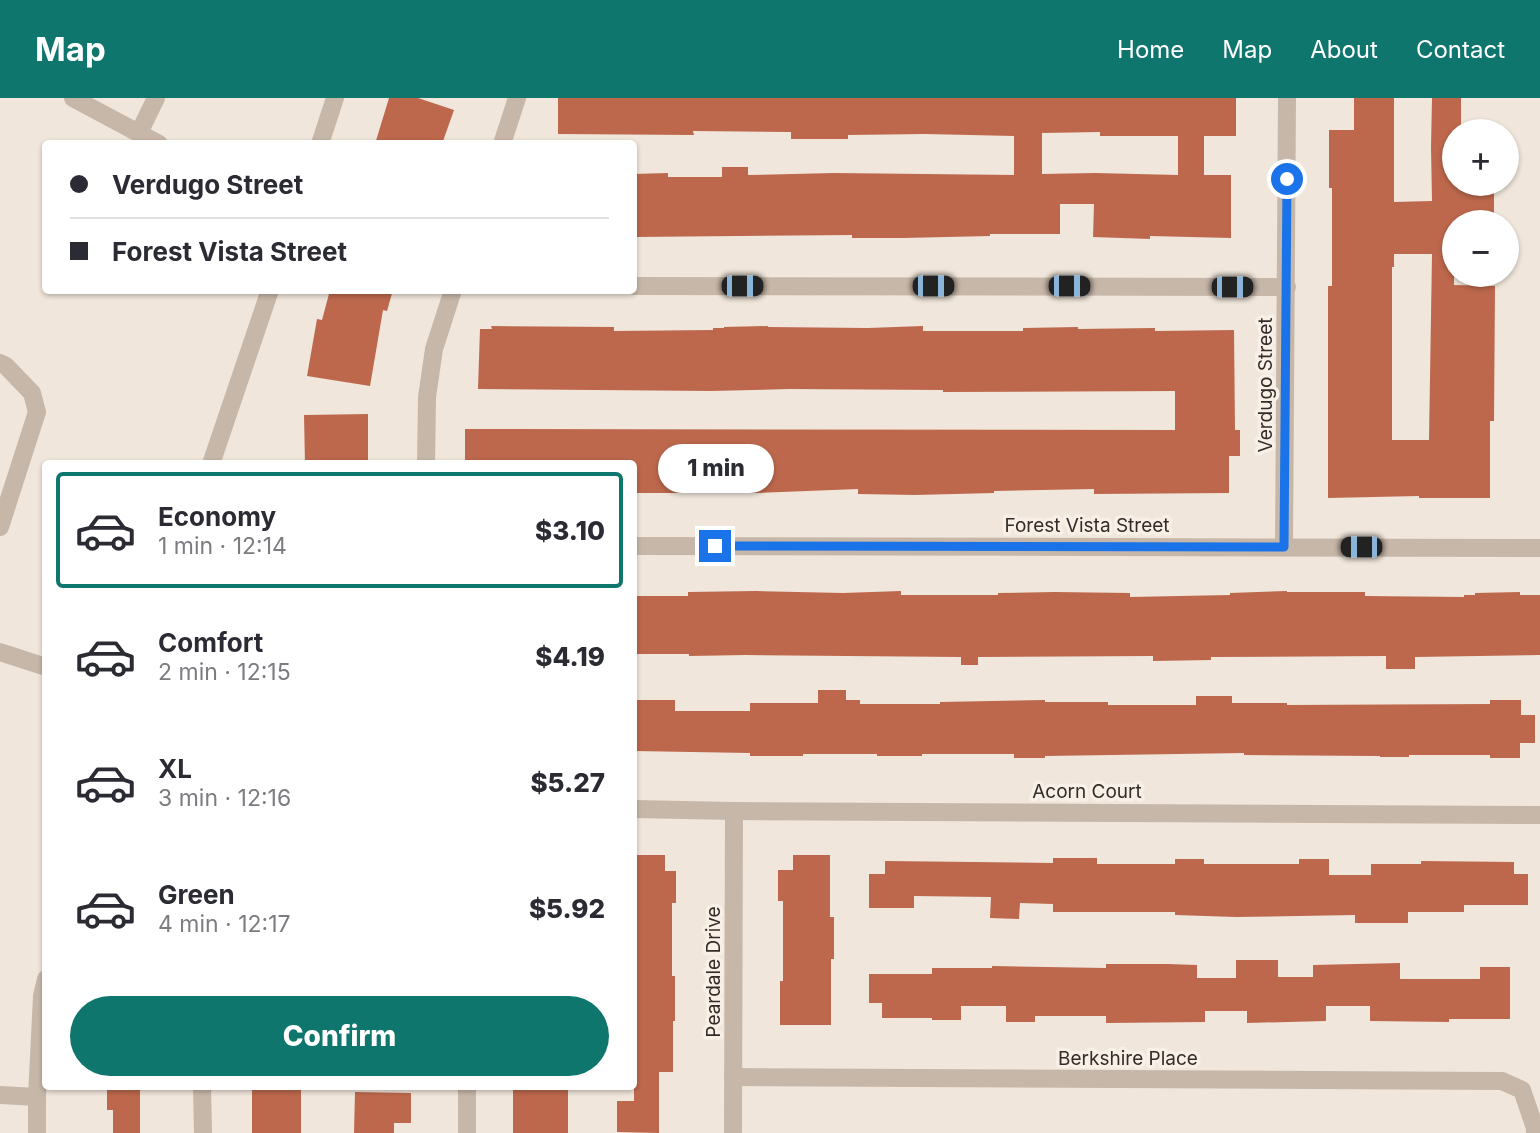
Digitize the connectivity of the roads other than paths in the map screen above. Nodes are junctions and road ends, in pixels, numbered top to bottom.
1 (73, 98) edge
2 (156, 98) edge
3 (335, 98) edge
4 (517, 98) edge
5 (1287, 98) edge
6 (139, 133) junction
7 (152, 140) edge
8 (321, 140) edge
9 (503, 140) edge
10 (637, 286) edge
11 (1287, 287) junction
12 (269, 294) edge
13 (452, 294) edge
14 (0, 363) edge
15 (212, 460) edge
16 (426, 460) edge
17 (0, 527) edge
18 (637, 546) edge
19 (1284, 547) junction
20 (1540, 548) edge
21 (0, 652) edge
22 (42, 666) edge
23 (637, 809) edge
24 (734, 811) junction
25 (1540, 815) edge
26 (42, 996) edge
27 (733, 1077) junction
28 (202, 1090) edge
29 (467, 1090) edge
30 (0, 1095) edge
31 (37, 1097) junction
32 (37, 1133) edge
33 (203, 1133) edge
34 (467, 1133) edge
35 (733, 1133) edge
36 (1535, 1133) edge

1 - 6 street
2 - 6 street
3 - 8 street
4 - 9 street
5 - 11 street, Verdugo Street
6 - 7 street
10 - 11 street
11 - 19 street, Verdugo Street
12 - 15 street
13 - 16 street
14 - 17 street
18 - 19 street, Forest Vista Street
19 - 20 street, Forest Vista Street
21 - 22 street
23 - 24 street, Acorn Court
24 - 25 street, Acorn Court
24 - 27 street, Peardale Drive
26 - 31 street
27 - 35 street, Peardale Drive
27 - 36 street, Berkshire Place
28 - 33 street
29 - 34 street
30 - 31 street
31 - 32 street

